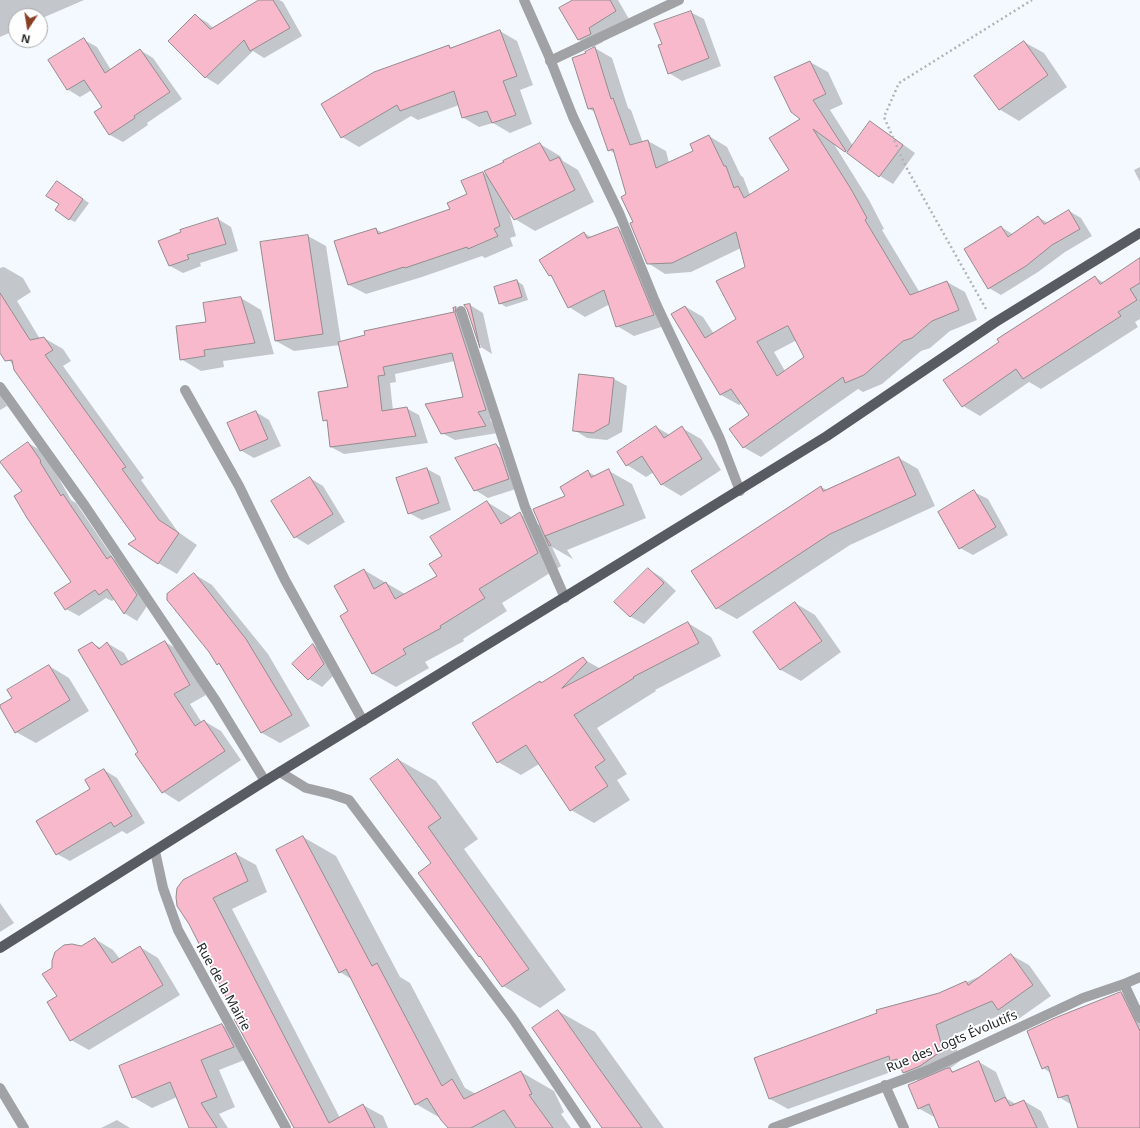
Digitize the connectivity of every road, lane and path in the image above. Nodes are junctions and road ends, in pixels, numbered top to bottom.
1 (524, 0) edge
2 (679, 0) edge
3 (1032, 0) edge
4 (550, 61) junction
5 (1140, 234) edge
6 (461, 311) dead end
7 (994, 324) junction
8 (0, 387) edge
9 (185, 390) dead end
10 (740, 490) junction
11 (565, 598) junction
12 (363, 721) junction
13 (280, 772) junction
14 (265, 781) junction
15 (155, 851) junction
16 (0, 948) edge
17 (1140, 977) edge
18 (1124, 984) junction
19 (1140, 1018) edge
20 (885, 1085) junction
21 (0, 1088) edge
22 (24, 1128) edge
23 (286, 1128) edge
24 (586, 1128) edge
25 (773, 1128) edge
26 (904, 1128) edge

1 - 4 street
2 - 4 street
3 - 7 path
4 - 10 street
5 - 7 main road
6 - 11 street
7 - 10 main road
8 - 14 street
9 - 12 street
10 - 11 main road
11 - 12 main road
12 - 13 main road
13 - 14 main road
13 - 24 street
14 - 15 main road
15 - 16 main road
15 - 23 street, Rue de la Mairie
17 - 18 street, Rue des Logts Évolutifs
18 - 19 street
18 - 20 street, Rue des Logts Évolutifs
20 - 25 street, Rue des Logts Évolutifs
20 - 26 street
21 - 22 street

